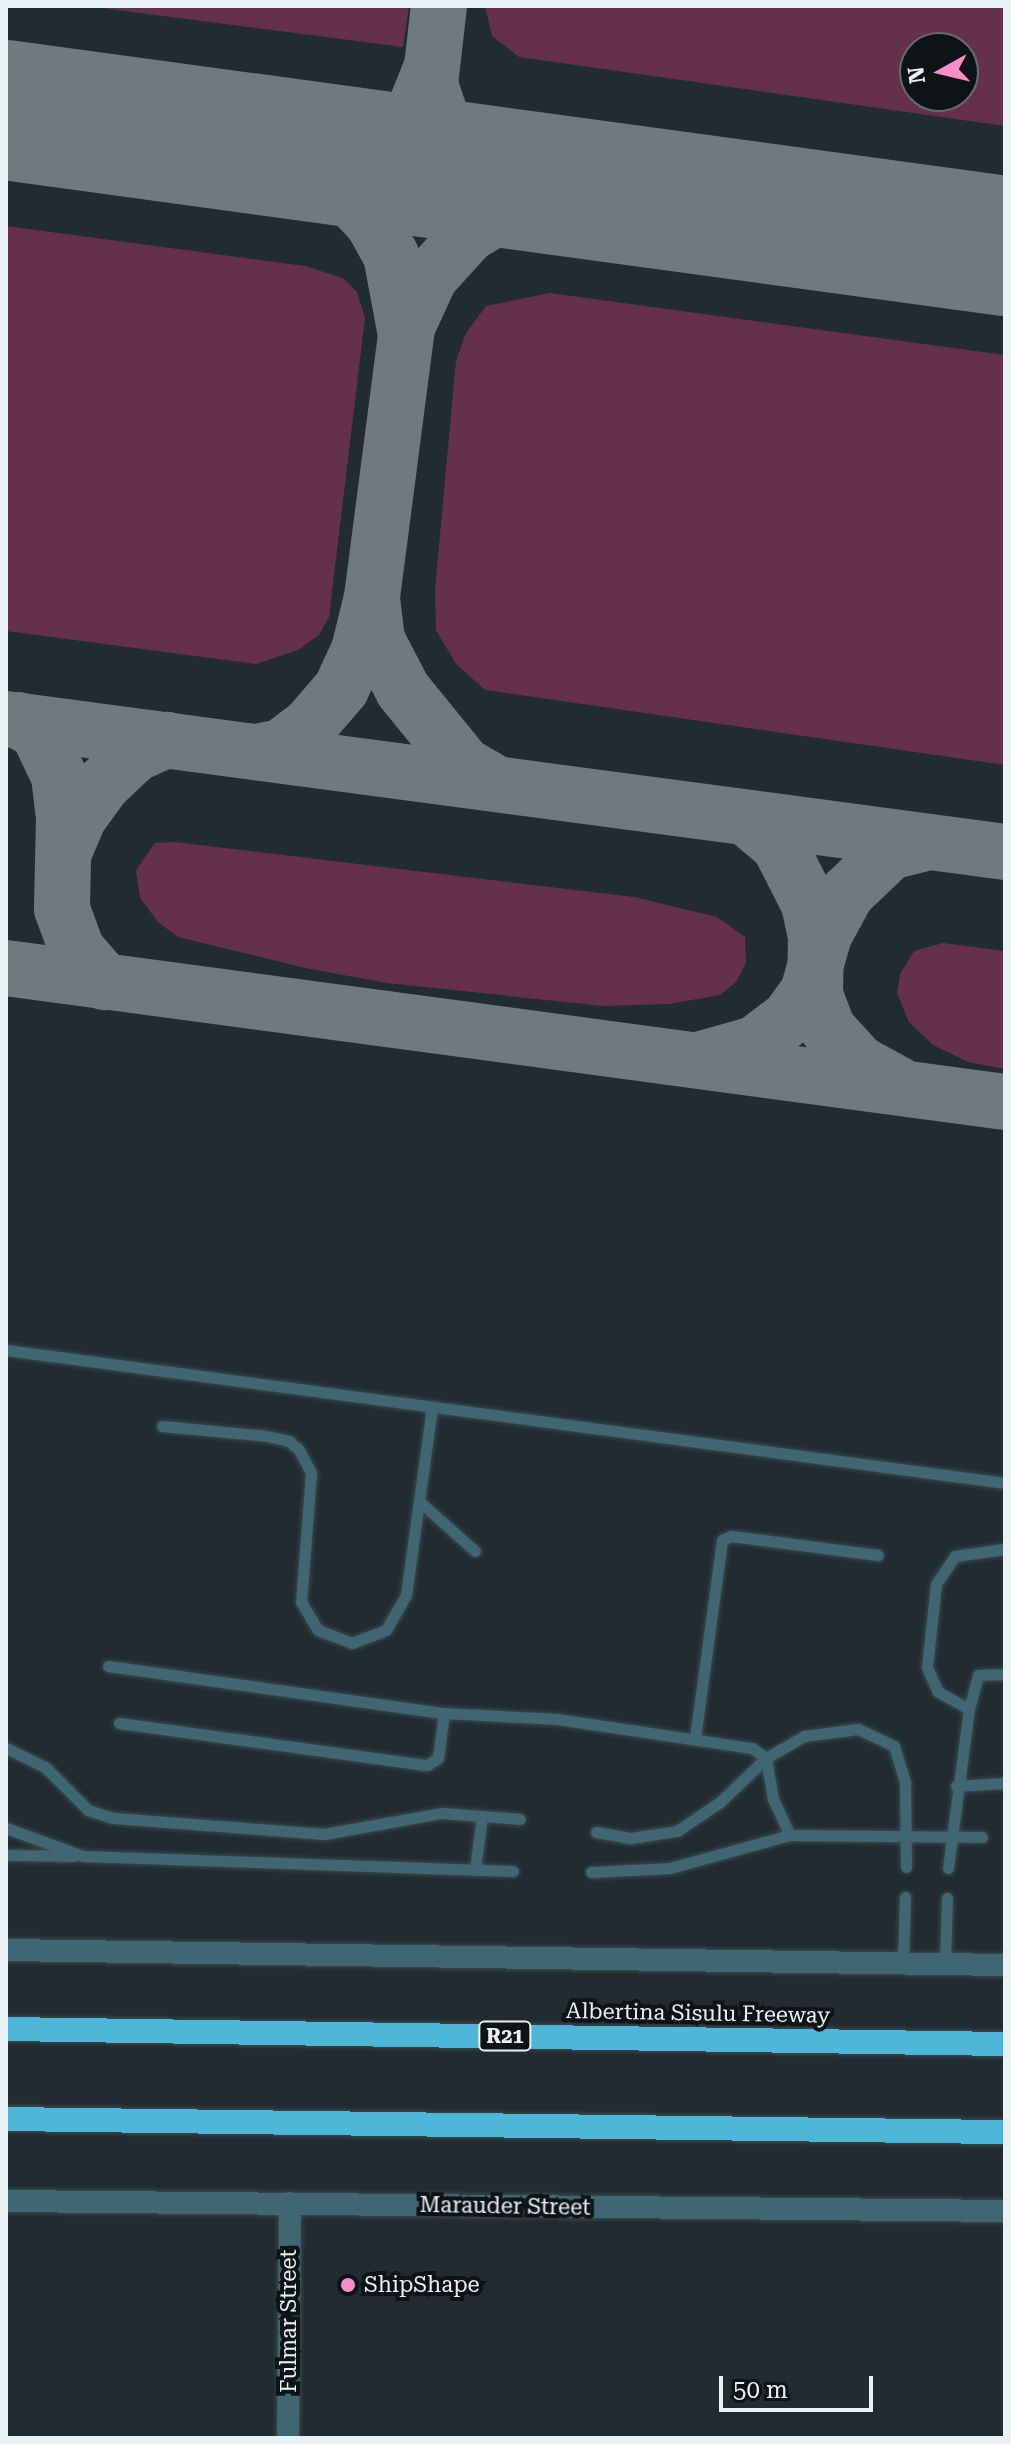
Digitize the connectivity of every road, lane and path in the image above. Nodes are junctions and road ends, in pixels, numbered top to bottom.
1 (6, 1350) edge
2 (432, 1407) junction
3 (162, 1426) dead end
4 (1005, 1483) edge
5 (419, 1501) junction
6 (1005, 1549) edge
7 (475, 1551) dead end
8 (878, 1555) dead end
9 (108, 1666) dead end
10 (1005, 1674) edge
11 (969, 1709) junction
12 (444, 1713) junction
13 (119, 1723) dead end
14 (695, 1738) junction
15 (6, 1748) edge
16 (766, 1758) junction
17 (1005, 1783) edge
18 (956, 1786) junction
19 (482, 1816) junction
20 (520, 1819) dead end
21 (6, 1828) edge
22 (596, 1832) dead end
23 (907, 1834) junction
24 (790, 1835) junction
25 (949, 1835) junction
26 (982, 1837) dead end
27 (6, 1855) edge
28 (83, 1856) junction
29 (906, 1867) dead end
30 (948, 1868) dead end
31 (475, 1869) junction
32 (513, 1871) dead end
33 (591, 1872) dead end
34 (905, 1897) dead end
35 (947, 1898) dead end
36 (6, 1950) edge
37 (903, 1963) junction
38 (945, 1964) junction
39 (1005, 1965) edge
40 (6, 2029) edge
41 (1005, 2044) edge
42 (6, 2119) edge
43 (1005, 2132) edge
44 (6, 2201) edge
45 (290, 2203) junction
46 (1005, 2211) edge
47 (288, 2438) edge

1 - 2 lane
2 - 4 lane
2 - 5 lane
3 - 5 lane
5 - 7 lane
6 - 11 lane
8 - 14 lane
9 - 12 lane
10 - 11 lane
11 - 18 lane
12 - 13 lane
12 - 14 lane
14 - 16 lane
15 - 19 lane
16 - 22 lane
16 - 23 lane
16 - 24 lane
17 - 18 lane
18 - 25 lane
19 - 20 lane
19 - 31 lane
21 - 28 lane
23 - 24 lane
23 - 25 lane
23 - 29 lane
24 - 33 lane
25 - 26 lane
25 - 30 lane
27 - 28 lane
28 - 31 lane
31 - 32 lane
34 - 37 lane
35 - 38 lane
36 - 37 street
37 - 38 street
38 - 39 street
40 - 41 highway, Albertina Sisulu Freeway / R21
42 - 43 highway
44 - 45 street, Marauder Street
45 - 46 street, Marauder Street
45 - 47 street, Fulmar Street

